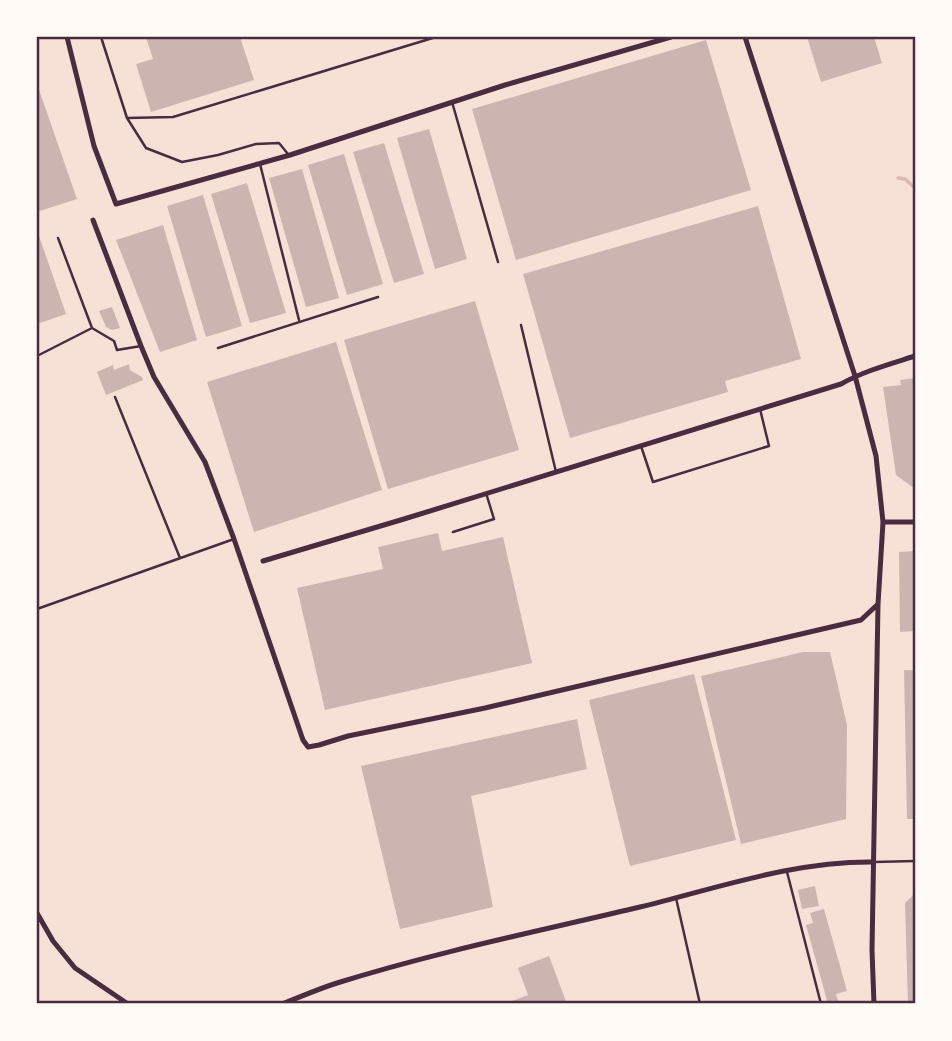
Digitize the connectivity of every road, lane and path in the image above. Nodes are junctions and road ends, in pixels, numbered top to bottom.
1 (67, 37) edge
2 (101, 37) edge
3 (436, 37) edge
4 (671, 37) edge
5 (745, 37) edge
6 (452, 102) junction
7 (127, 118) junction
8 (290, 155) junction
9 (260, 164) junction
10 (93, 220) dead end
11 (58, 238) dead end
12 (498, 262) dead end
13 (378, 297) dead end
14 (299, 322) junction
15 (521, 325) dead end
16 (92, 328) junction
17 (141, 346) junction
18 (218, 348) dead end
19 (37, 356) edge
20 (915, 356) edge
21 (855, 376) junction
22 (115, 397) dead end
23 (760, 409) junction
24 (641, 446) junction
25 (556, 472) junction
26 (486, 494) junction
27 (883, 522) junction
28 (915, 523) edge
29 (453, 532) dead end
30 (234, 539) junction
31 (180, 558) junction
32 (263, 561) dead end
33 (878, 604) junction
34 (37, 609) edge
35 (915, 861) edge
36 (874, 862) junction
37 (786, 869) junction
38 (676, 898) junction
39 (37, 913) edge
40 (128, 1004) edge
41 (282, 1004) edge
42 (701, 1004) edge
43 (821, 1004) edge
44 (874, 1004) edge

1 - 9 street
2 - 7 lane
3 - 7 lane
4 - 6 street
5 - 21 street
6 - 8 street
6 - 12 lane
7 - 8 lane
8 - 9 street
9 - 14 lane
10 - 17 street
11 - 16 lane
13 - 14 lane
14 - 18 lane
15 - 25 lane
16 - 17 lane
16 - 19 lane
17 - 30 street
20 - 21 street
21 - 23 street
21 - 27 street
22 - 31 lane
23 - 24 street
23 - 24 lane
24 - 25 street
25 - 26 street
26 - 29 lane
26 - 32 street
27 - 28 street
27 - 33 street
30 - 31 lane
30 - 33 street
31 - 34 lane
33 - 36 street
35 - 36 lane
36 - 37 street
36 - 44 street
37 - 38 street
37 - 43 lane
38 - 41 street
38 - 42 lane
39 - 40 street

